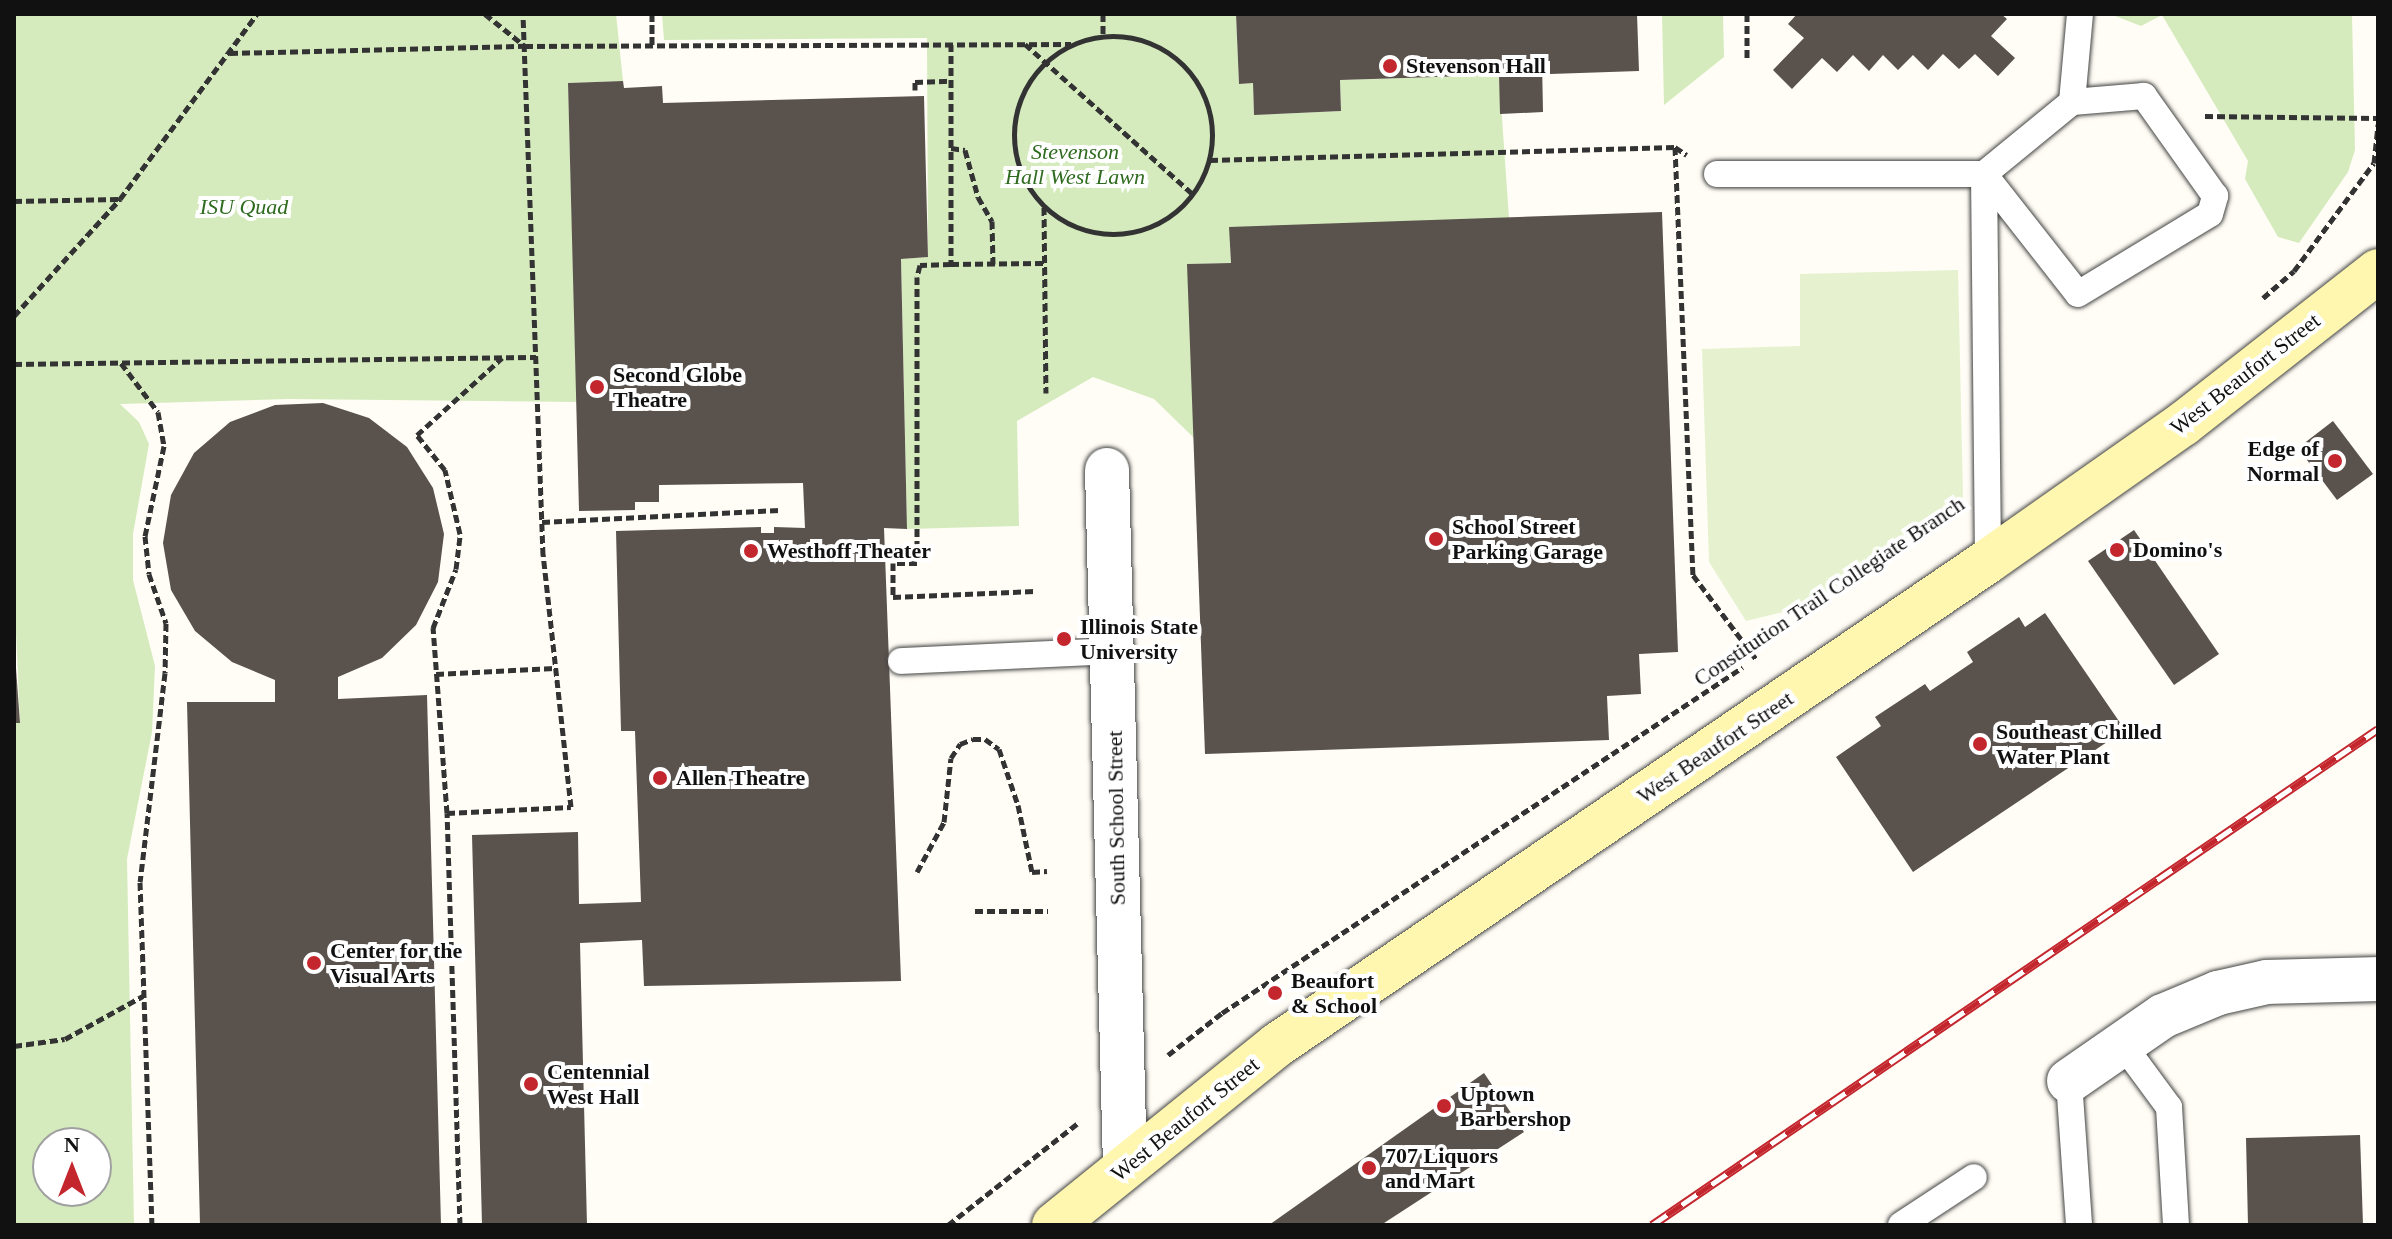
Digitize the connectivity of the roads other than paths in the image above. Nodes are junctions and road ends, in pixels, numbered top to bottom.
1 (2080, 14) edge
2 (2072, 102) junction
3 (1717, 174) dead end
4 (1984, 174) junction
5 (2378, 271) edge
6 (1107, 470) dead end
7 (1988, 561) junction
8 (1112, 651) junction
9 (901, 661) dead end
10 (2378, 979) edge
11 (2121, 1042) junction
12 (2069, 1081) joint
13 (1125, 1165) junction
14 (1974, 1177) dead end
15 (1054, 1225) edge
16 (1901, 1225) edge
17 (2079, 1225) edge
18 (2176, 1225) edge

1 - 2 lane
2 - 4 lane
2 - 4 lane
3 - 4 lane
4 - 7 lane
5 - 7 street, West Beaufort Street
6 - 8 street, South School Street
7 - 13 street, West Beaufort Street
8 - 9 lane
8 - 13 street, South School Street
10 - 11 street
11 - 12 street
11 - 18 lane
12 - 17 lane
13 - 15 street, West Beaufort Street
14 - 16 lane

